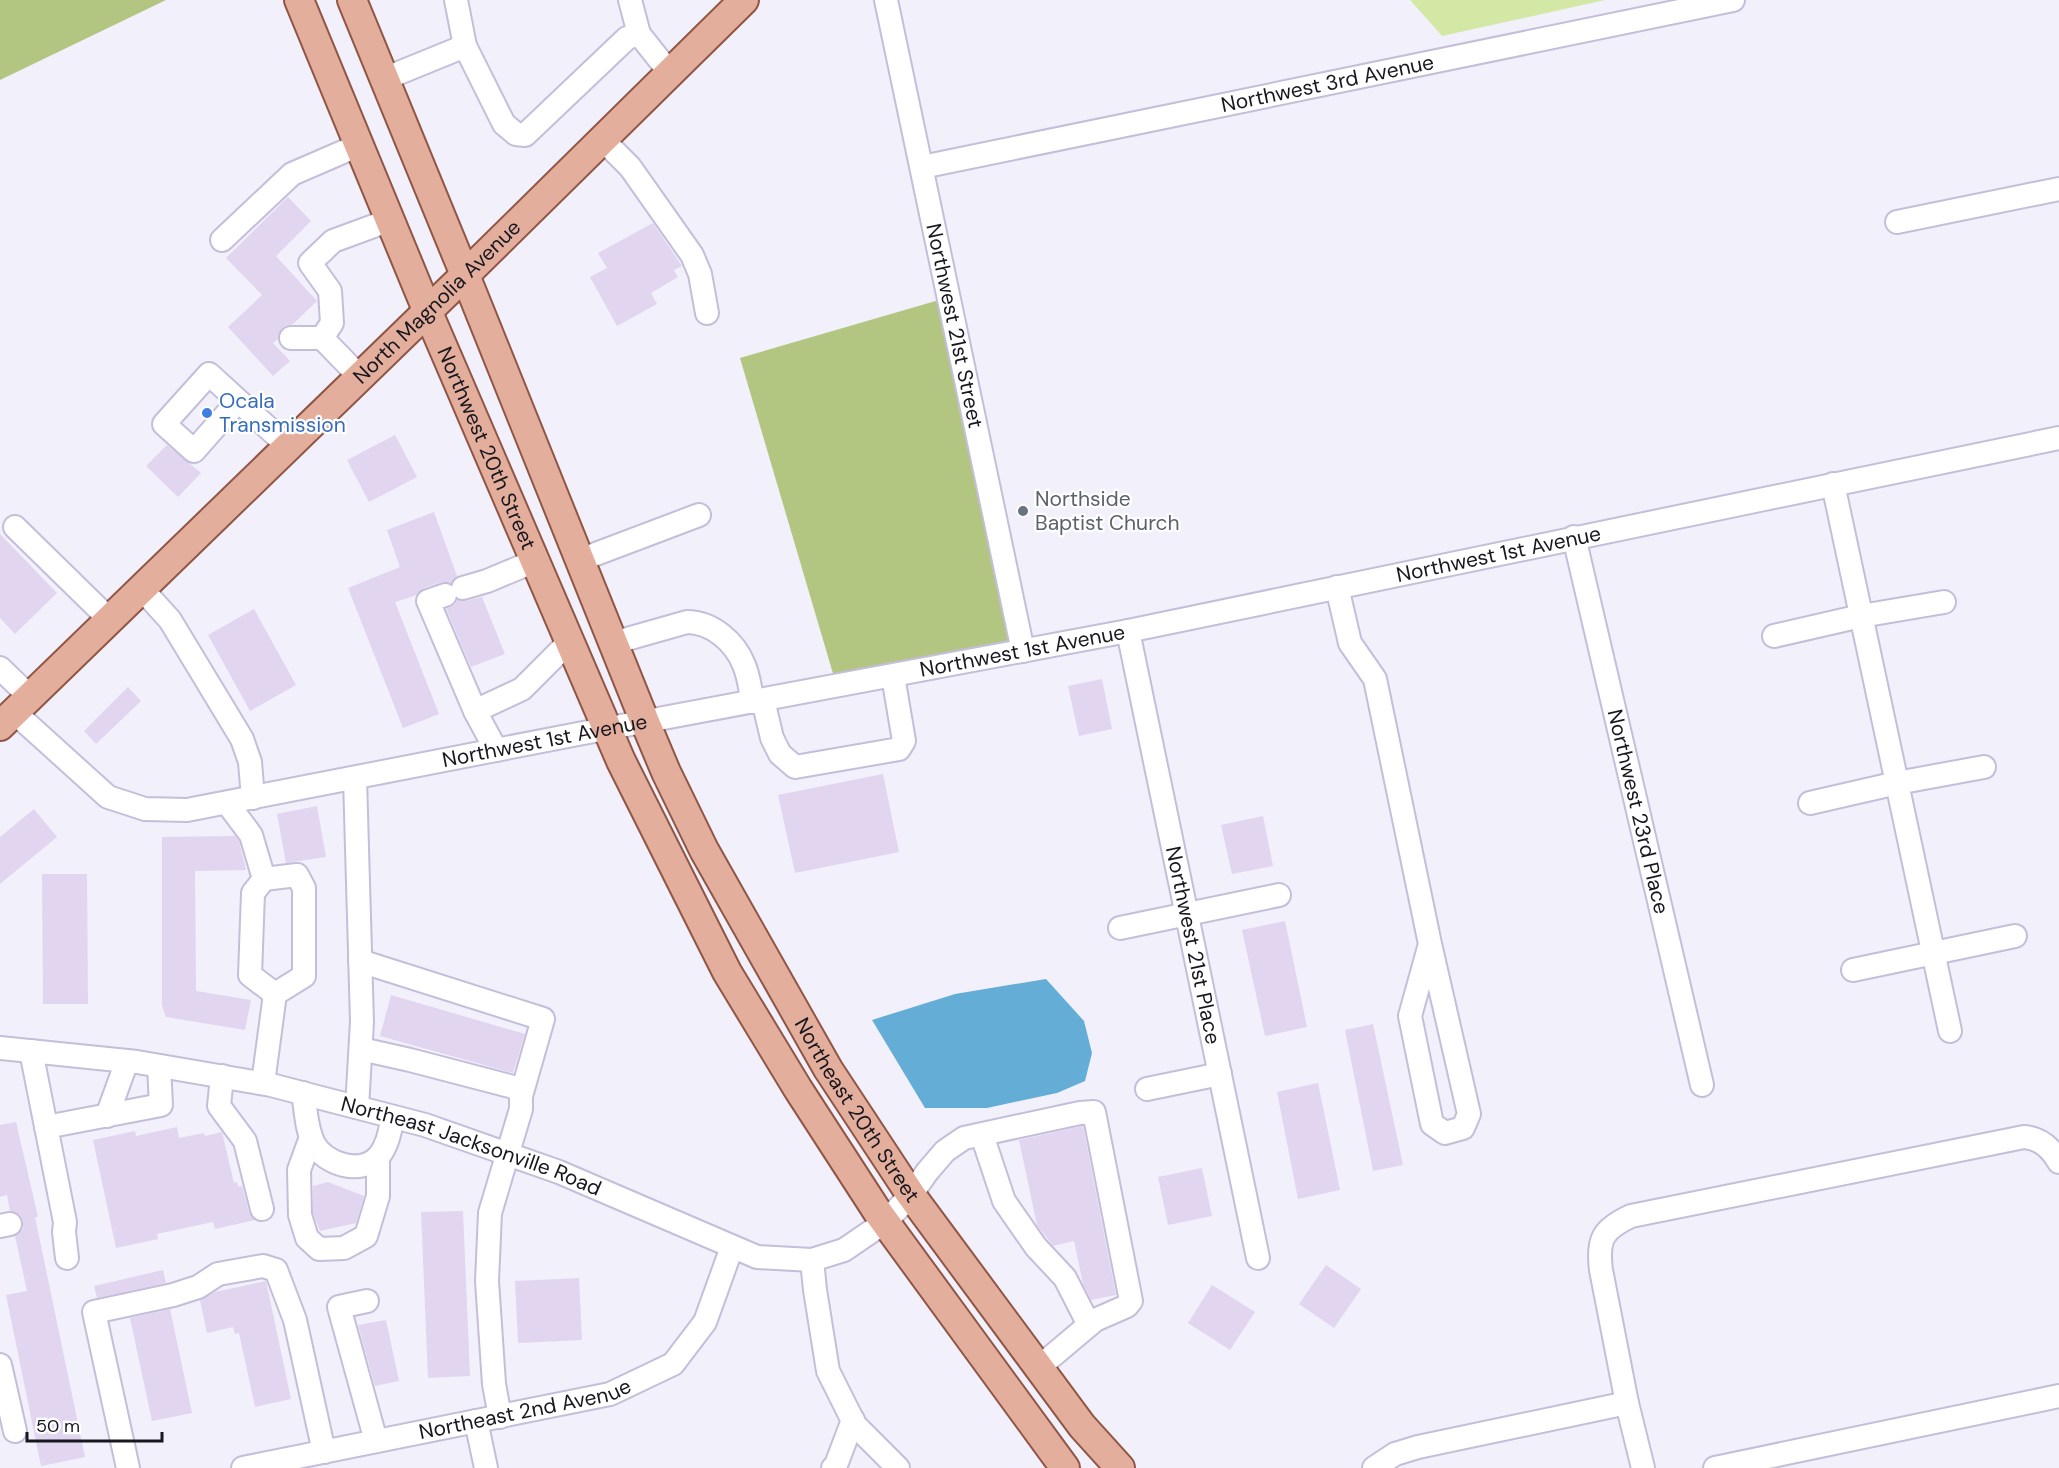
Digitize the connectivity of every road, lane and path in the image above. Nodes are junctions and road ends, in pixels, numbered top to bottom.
1 (298, 0) edge
2 (352, 0) edge
3 (456, 0) edge
4 (630, 0) edge
5 (744, 0) edge
6 (886, 0) edge
7 (1733, 0) edge
8 (639, 34) junction
9 (465, 46) junction
10 (670, 73) junction
11 (384, 79) junction
12 (602, 139) junction
13 (359, 146) junction
14 (922, 167) junction
15 (2059, 189) edge
16 (390, 220) junction
17 (1897, 222) dead end
18 (222, 240) dead end
19 (465, 275) junction
20 (427, 310) junction
21 (707, 313) dead end
22 (291, 338) dead end
23 (322, 338) junction
24 (359, 376) junction
25 (238, 401) dead end
26 (2059, 438) edge
27 (288, 446) junction
28 (1833, 484) junction
29 (699, 515) dead end
30 (15, 527) dead end
31 (1574, 537) junction
32 (580, 560) junction
33 (535, 561) junction
34 (1337, 587) junction
35 (141, 588) junction
36 (1944, 602) dead end
37 (1862, 616) junction
38 (110, 620) junction
39 (1128, 631) junction
40 (1774, 636) dead end
41 (570, 641) junction
42 (613, 643) junction
43 (1023, 651) junction
44 (0, 668) edge
45 (892, 676) junction
46 (758, 701) junction
47 (475, 711) junction
48 (15, 712) edge
49 (645, 722) junction
50 (608, 729) junction
51 (496, 750) junction
52 (1984, 767) dead end
53 (355, 778) junction
54 (1897, 783) junction
55 (253, 798) junction
56 (227, 803) junction
57 (1810, 803) dead end
58 (264, 879) junction
59 (1279, 895) dead end
60 (1187, 914) junction
61 (1120, 928) dead end
62 (2015, 936) dead end
63 (1430, 944) junction
64 (1933, 953) junction
65 (360, 961) junction
66 (1853, 970) dead end
67 (275, 994) junction
68 (1950, 1031) dead end
69 (0, 1048) edge
70 (361, 1049) junction
71 (31, 1051) junction
72 (127, 1061) junction
73 (159, 1066) junction
74 (1220, 1074) junction
75 (222, 1076) junction
76 (263, 1083) junction
77 (1702, 1085) dead end
78 (1147, 1089) dead end
79 (303, 1093) junction
80 (521, 1096) junction
81 (357, 1107) junction
82 (107, 1116) junction
83 (393, 1117) junction
84 (46, 1127) junction
85 (982, 1135) junction
86 (311, 1137) junction
87 (508, 1154) junction
88 (378, 1158) junction
89 (2059, 1162) edge
90 (911, 1195) junction
91 (262, 1209) dead end
92 (885, 1222) junction
93 (732, 1247) junction
94 (67, 1258) dead end
95 (1258, 1258) dead end
96 (812, 1260) junction
97 (367, 1301) dead end
98 (1089, 1325) junction
99 (0, 1365) edge
100 (1038, 1368) junction
101 (3, 1396) edge
102 (2059, 1396) edge
103 (1627, 1403) junction
104 (500, 1416) junction
105 (853, 1420) junction
106 (476, 1421) junction
107 (15, 1431) dead end
108 (376, 1441) junction
109 (324, 1452) junction
110 (128, 1468) edge
111 (243, 1468) edge
112 (486, 1468) edge
113 (833, 1468) edge
114 (898, 1468) edge
115 (1065, 1468) edge
116 (1120, 1468) edge
117 (1374, 1468) edge
118 (1643, 1468) edge
119 (1715, 1468) edge

1 - 13 main road, Northwest 20th Street
2 - 11 main road, Northwest 20th Street
3 - 9 street
4 - 8 street
5 - 10 main road, North Magnolia Avenue
6 - 14 street, Northwest 21st Street
7 - 14 street, Northwest 3rd Avenue
8 - 9 street
8 - 10 street
9 - 11 street
10 - 12 main road, North Magnolia Avenue
11 - 19 main road, Northwest 20th Street
12 - 19 main road, North Magnolia Avenue
12 - 21 street
13 - 16 main road, Northwest 20th Street
13 - 18 street
14 - 43 street, Northwest 21st Street
15 - 17 street
16 - 20 main road, Northwest 20th Street
16 - 23 street
19 - 20 main road, North Magnolia Avenue
19 - 32 main road, Northwest 20th Street
20 - 24 main road, North Magnolia Avenue
20 - 33 main road, Northwest 20th Street
22 - 23 street
23 - 24 street
24 - 27 main road, North Magnolia Avenue
25 - 27 street
26 - 28 street, Northwest 1st Avenue
27 - 35 main road, North Magnolia Avenue
28 - 31 street, Northwest 1st Avenue
28 - 37 street
29 - 32 street
30 - 38 street
31 - 34 street, Northwest 1st Avenue
31 - 77 street, Northwest 23rd Place
32 - 42 main road, Northwest 20th Street
33 - 41 main road, Northwest 20th Street
33 - 47 street
34 - 39 street, Northwest 1st Avenue
34 - 63 street
35 - 38 main road, North Magnolia Avenue
35 - 55 street
36 - 37 street
37 - 40 street
37 - 54 street
38 - 48 main road, North Magnolia Avenue
39 - 43 street, Northwest 1st Avenue
39 - 60 street, Northwest 21st Place
41 - 47 street
41 - 50 main road, Northwest 20th Street
42 - 46 street
42 - 49 main road, Northwest 20th Street
43 - 45 street, Northwest 1st Avenue
44 - 48 street, Northwest 1st Avenue
45 - 46 street, Northwest 1st Avenue
45 - 46 street
46 - 49 street, Northwest 1st Avenue
47 - 51 street
48 - 56 street, Northwest 1st Avenue
49 - 50 street, Northwest 1st Avenue
49 - 90 main road, Northeast 20th Street
50 - 51 street, Northwest 1st Avenue
50 - 92 main road, Northeast 20th Street
51 - 53 street, Northwest 1st Avenue
52 - 54 street
53 - 55 street, Northwest 1st Avenue
53 - 65 street
54 - 57 street
54 - 64 street
55 - 56 street, Northwest 1st Avenue
56 - 58 street
58 - 67 street
58 - 67 street
59 - 60 street
60 - 61 street
60 - 74 street, Northwest 21st Place
62 - 64 street
63 - 63 street
64 - 66 street
64 - 68 street
65 - 70 street
65 - 80 street
67 - 76 street
69 - 71 street, Northeast Jacksonville Road
70 - 80 street
70 - 81 street
71 - 72 street, Northeast Jacksonville Road
71 - 84 street
72 - 73 street, Northeast Jacksonville Road
72 - 82 street
73 - 75 street, Northeast Jacksonville Road
73 - 82 street
74 - 78 street
74 - 95 street, Northwest 21st Place
75 - 76 street, Northeast Jacksonville Road
75 - 91 street
76 - 79 street, Northeast Jacksonville Road
79 - 81 street, Northeast Jacksonville Road
79 - 86 street
80 - 87 street
81 - 83 street, Northeast Jacksonville Road
82 - 84 street
83 - 87 street, Northeast Jacksonville Road
83 - 88 street
84 - 94 street
85 - 90 street, Northeast Jacksonville Road
85 - 98 street
85 - 98 street, Northeast Jacksonville Road
86 - 88 street
86 - 88 street
87 - 93 street, Northeast Jacksonville Road
87 - 104 street
89 - 103 street
90 - 92 street, Northeast Jacksonville Road
90 - 100 main road, Northeast 20th Street
92 - 96 street, Northeast Jacksonville Road
92 - 115 main road, Northeast 20th Street
93 - 96 street, Northeast Jacksonville Road
93 - 104 street, Northeast 2nd Avenue
96 - 105 street
97 - 108 street
98 - 100 street
99 - 101 street
100 - 116 main road, Northeast 20th Street
101 - 107 street
102 - 119 street
103 - 117 street
103 - 118 street
104 - 106 street, Northeast 2nd Avenue
105 - 113 street
105 - 114 street
106 - 108 street, Northeast 2nd Avenue
106 - 112 street
108 - 109 street, Northeast 2nd Avenue
109 - 110 street
109 - 111 street, Northeast 2nd Avenue

